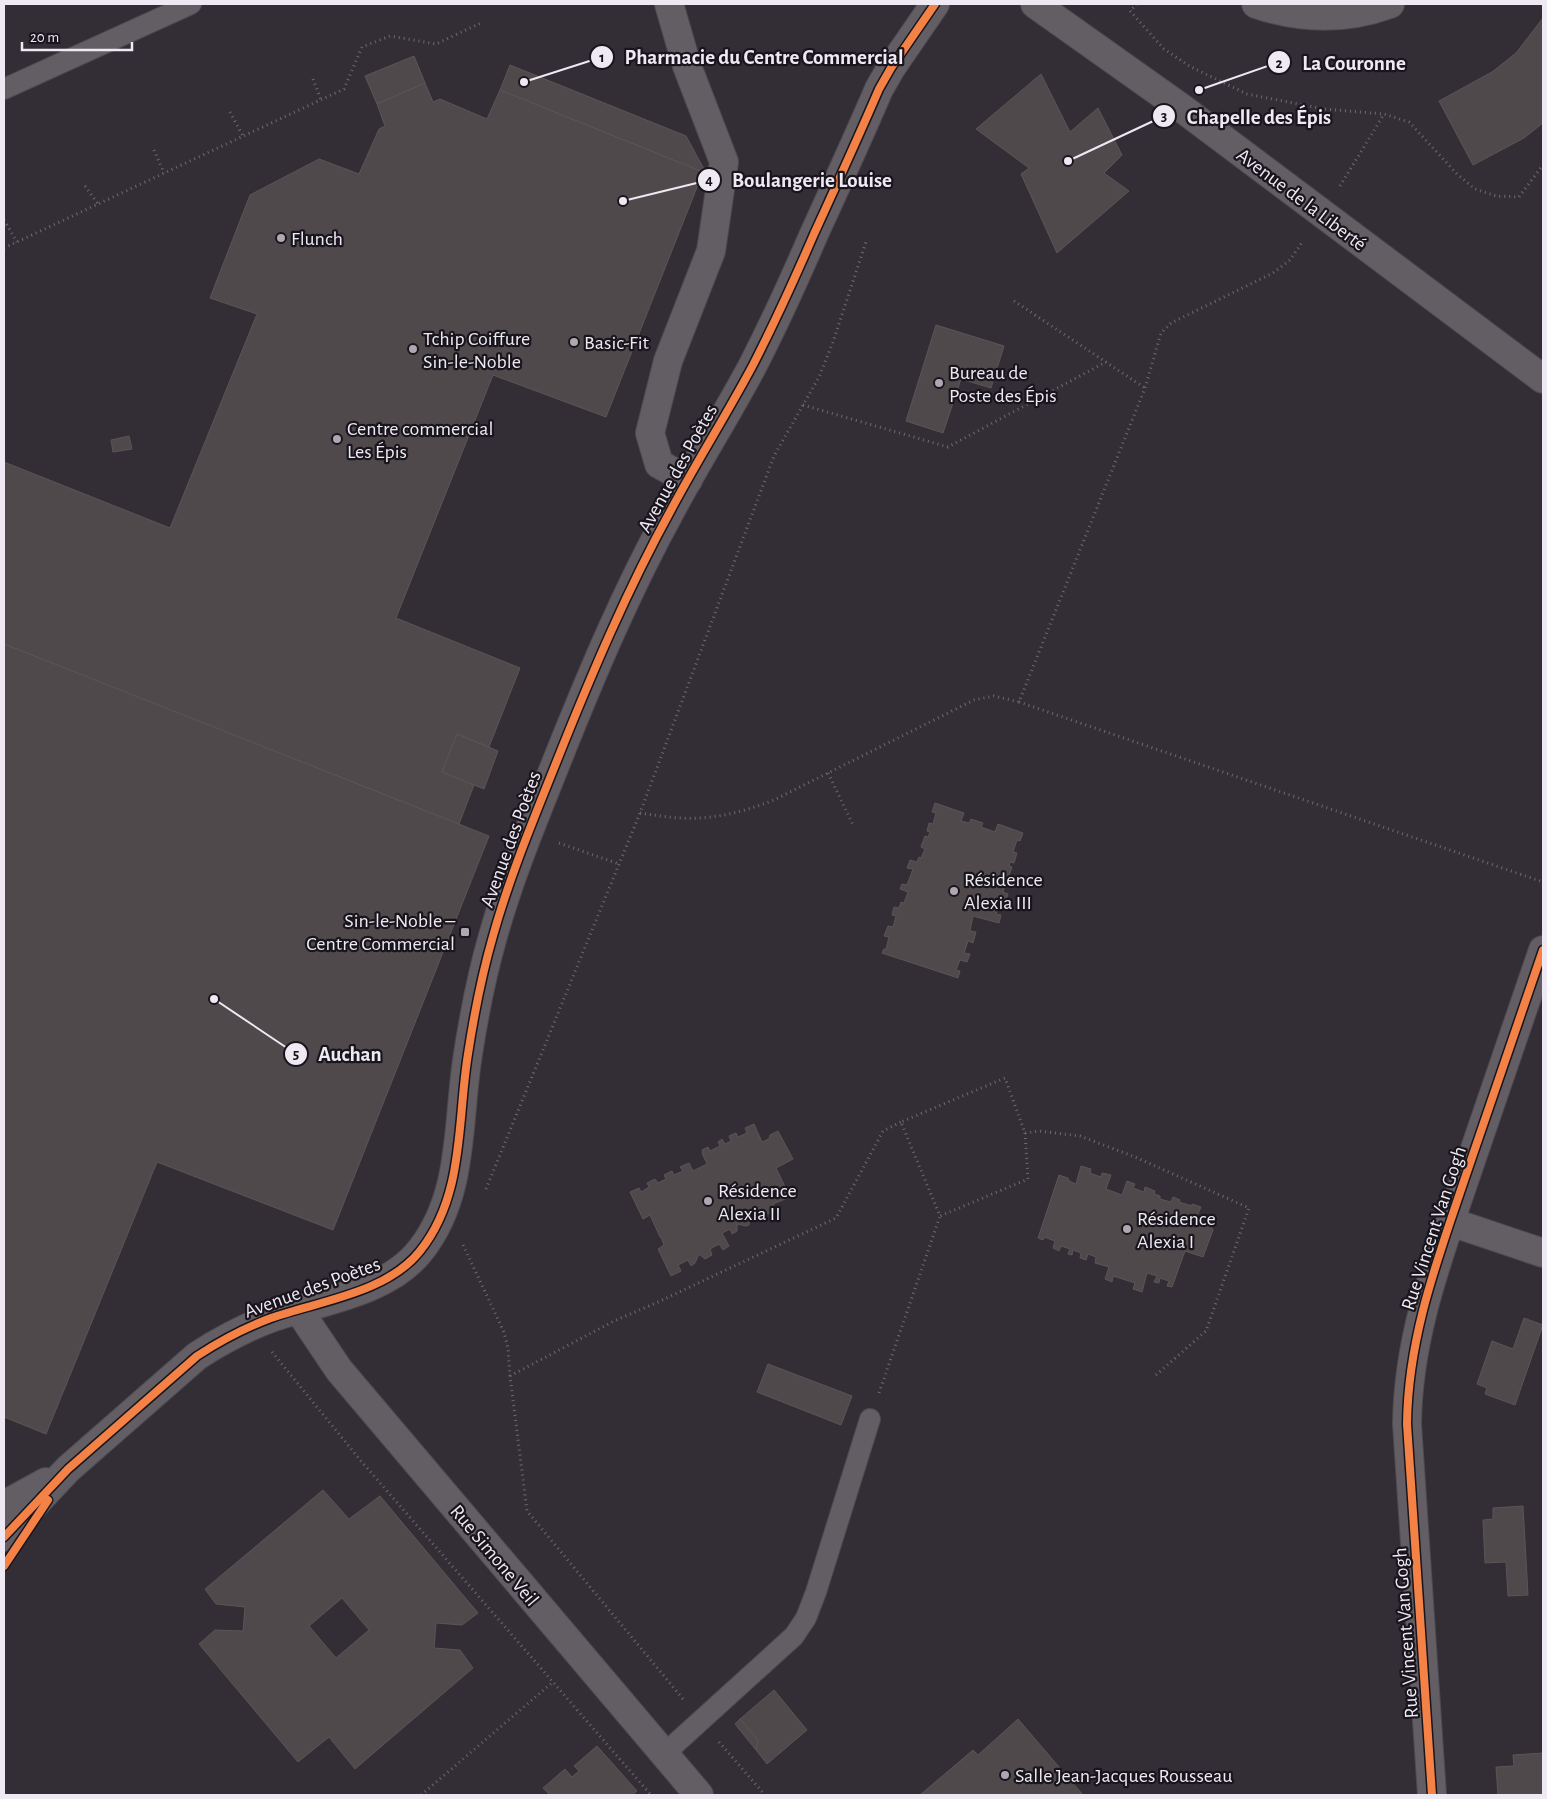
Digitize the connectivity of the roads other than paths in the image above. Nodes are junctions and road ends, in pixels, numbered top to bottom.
1 (191, 4) edge
2 (669, 4) edge
3 (934, 4) edge
4 (1035, 4) edge
5 (1256, 4) edge
6 (1390, 4) edge
7 (4, 89) edge
8 (1543, 380) edge
9 (688, 480) junction
10 (1543, 950) edge
11 (1450, 1222) junction
12 (1543, 1253) edge
13 (298, 1309) junction
14 (870, 1419) road end
15 (68, 1469) junction
16 (4, 1505) edge
17 (4, 1537) edge
18 (664, 1754) junction
19 (699, 1795) edge
20 (1432, 1795) edge

1 - 7 lane
2 - 9 street, Avenue des Poètes
3 - 9 street, Avenue des Poètes
4 - 8 street, Avenue de la Liberté
5 - 6 street
9 - 13 street, Avenue des Poètes
10 - 11 street, Rue Vincent Van Gogh
11 - 12 street
11 - 20 street, Rue Vincent Van Gogh
13 - 15 street, Avenue des Poètes
13 - 18 street, Rue Simone Veil
14 - 18 lane
15 - 16 street, Avenue des Poètes
15 - 17 street, Avenue des Poètes
18 - 19 street, Rue Simone Veil

